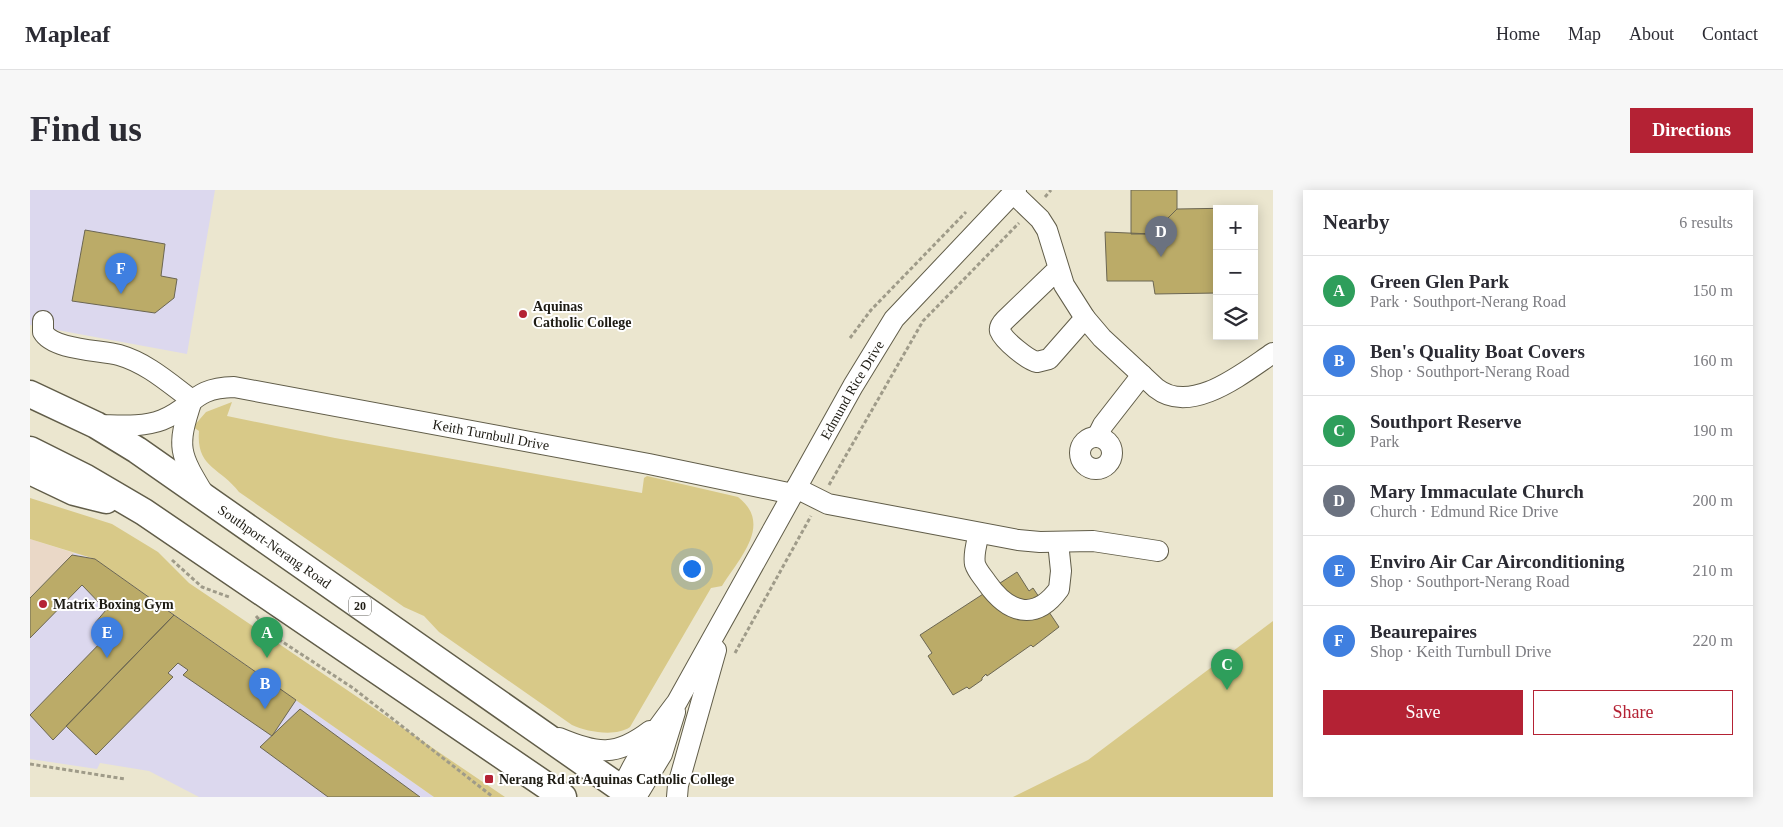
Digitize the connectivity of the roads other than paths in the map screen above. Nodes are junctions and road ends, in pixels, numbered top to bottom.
1 (1014, 192) edge
2 (1058, 269) junction
3 (1085, 318) junction
4 (43, 321) dead end
5 (1273, 353) edge
6 (1142, 375) junction
7 (30, 394) edge
8 (192, 400) junction
9 (96, 426) junction
10 (1097, 437) dead end
11 (30, 450) edge
12 (30, 471) edge
13 (794, 491) junction
14 (208, 500) junction
15 (140, 510) junction
16 (979, 533) junction
17 (1058, 542) junction
18 (1158, 551) dead end
19 (725, 616) junction
20 (672, 709) junction
21 (532, 726) junction
22 (627, 795) edge
23 (563, 797) edge
24 (676, 797) edge

1 - 2 street
1 - 13 street, Edmund Rice Drive
2 - 3 street
2 - 3 street
3 - 6 street
4 - 8 street
5 - 6 street
6 - 10 street
7 - 9 main road, Southport-Nerang Road / 20
8 - 9 street, Keith Turnbull Drive
8 - 13 street, Keith Turnbull Drive
8 - 14 street
9 - 14 main road, Southport-Nerang Road / 20
11 - 15 main road
12 - 15 main road
13 - 16 street, Keith Turnbull Drive
13 - 19 street, Edmund Rice Drive
14 - 21 main road, Southport-Nerang Road / 20
15 - 23 main road
16 - 17 street, Keith Turnbull Drive
16 - 17 street
17 - 18 street, Keith Turnbull Drive
19 - 20 street, Edmund Rice Drive
19 - 24 street, Edmund Rice Drive
20 - 21 street, Edmund Rice Drive
20 - 22 street, Edmund Rice Drive
21 - 22 main road, Southport-Nerang Road / 20

